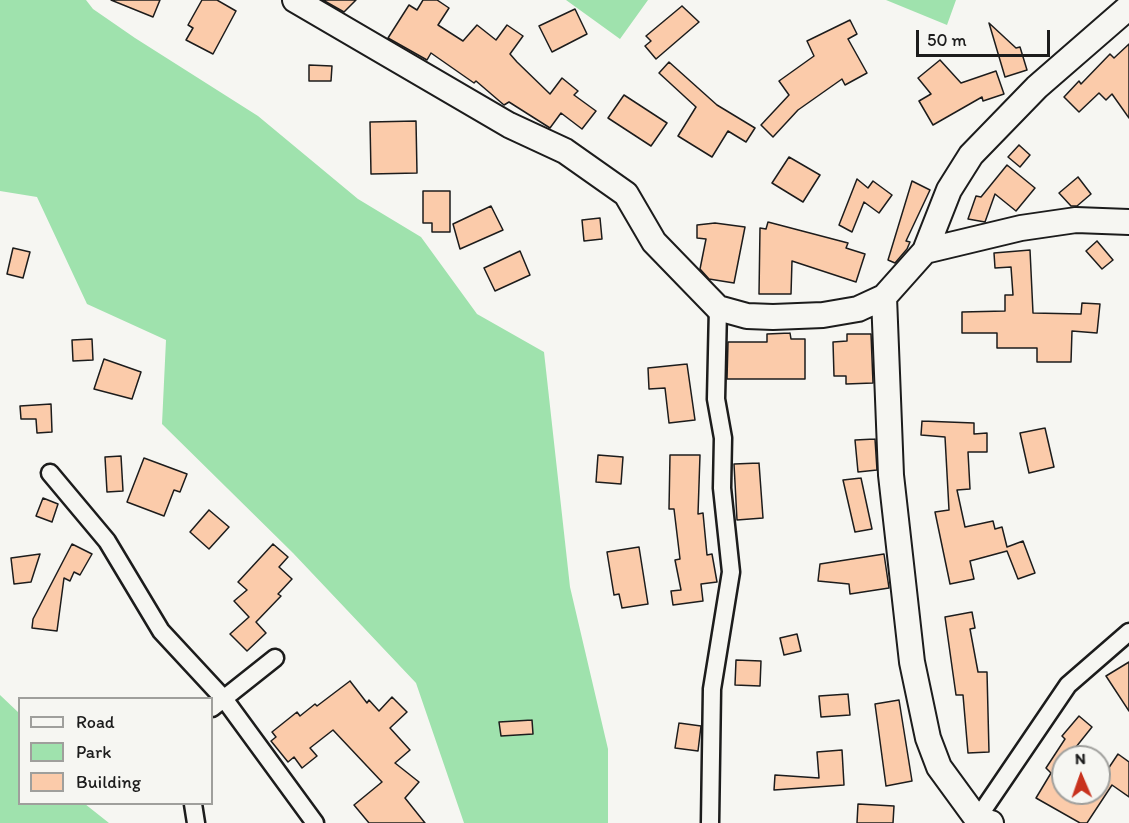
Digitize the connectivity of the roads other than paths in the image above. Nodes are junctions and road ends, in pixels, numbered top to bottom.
1 (296, 0) edge
2 (1129, 7) edge
3 (1129, 222) edge
4 (925, 251) junction
5 (884, 297) junction
6 (718, 308) junction
7 (50, 473) dead end
8 (1129, 632) edge
9 (275, 658) dead end
10 (213, 697) edge
11 (218, 704) edge
12 (194, 805) edge
13 (981, 822) edge
14 (196, 823) edge
15 (315, 823) edge
16 (710, 823) edge

1 - 6 street
2 - 4 street
3 - 4 street
4 - 5 street
5 - 6 street
5 - 13 street
6 - 16 street
7 - 10 street
8 - 13 street
9 - 11 street
11 - 15 street
12 - 14 street

